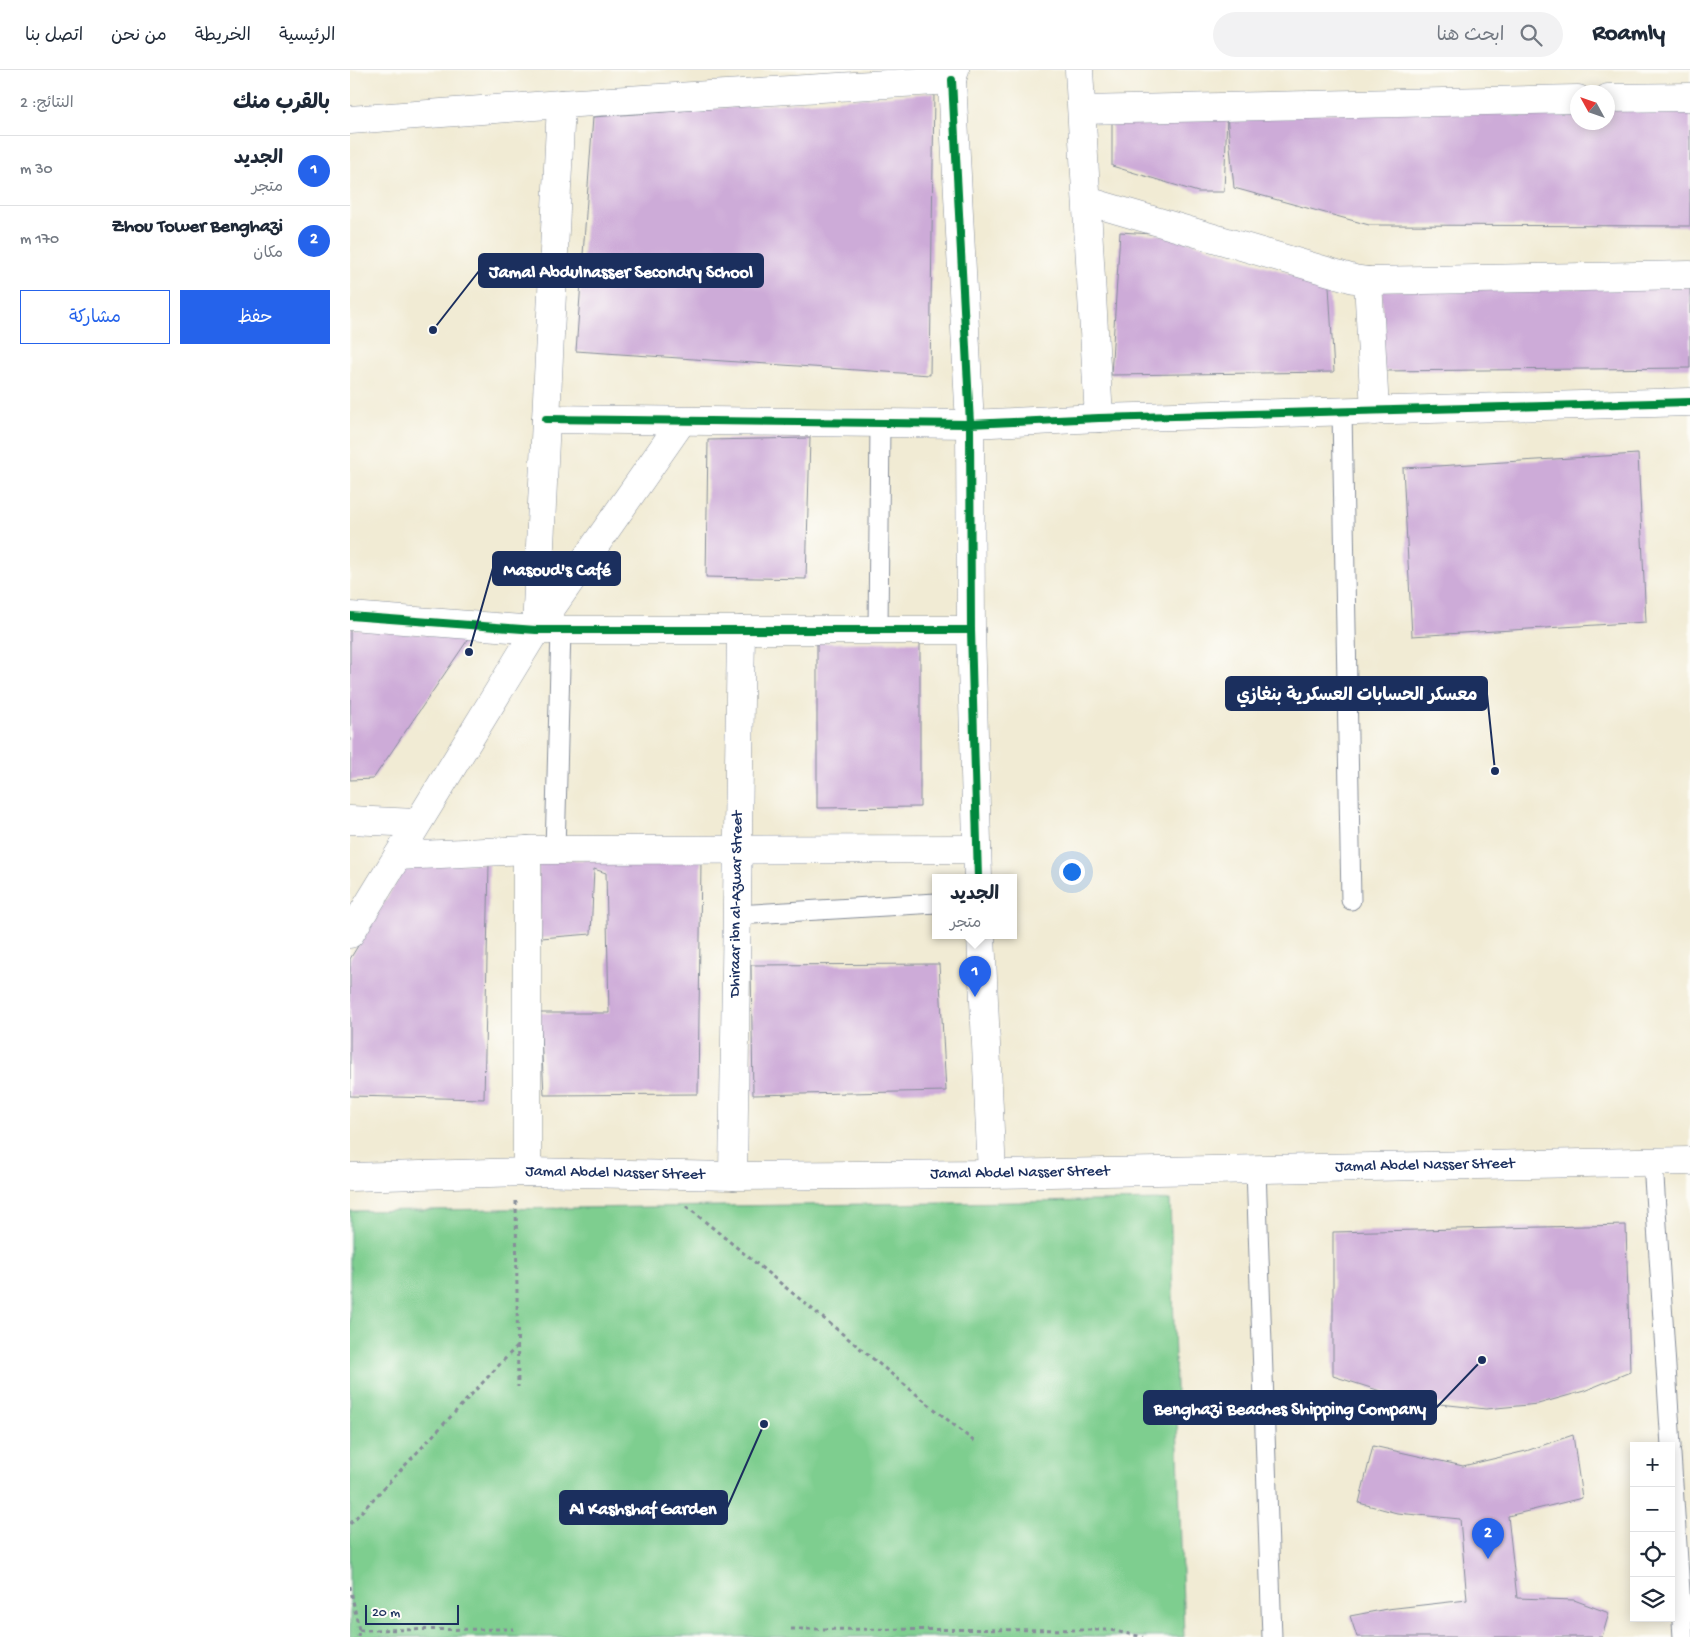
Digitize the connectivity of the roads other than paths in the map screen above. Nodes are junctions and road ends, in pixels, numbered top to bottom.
1 (1079, 70) edge
2 (954, 75) edge
3 (1690, 96) edge
4 (1615, 98) edge
5 (1570, 99) edge
6 (561, 104) junction
7 (1082, 110) junction
8 (350, 120) edge
9 (1087, 201) junction
10 (1690, 276) edge
11 (1368, 281) junction
12 (1690, 402) edge
13 (1375, 411) junction
14 (1342, 412) junction
15 (1099, 418) junction
16 (546, 419) junction
17 (682, 421) junction
18 (880, 423) junction
19 (970, 424) junction
20 (350, 616) edge
21 (549, 630) junction
22 (741, 630) junction
23 (878, 630) junction
24 (971, 630) junction
25 (350, 820) edge
26 (417, 823) junction
27 (977, 849) junction
28 (527, 850) junction
29 (554, 850) junction
30 (738, 850) junction
31 (398, 856) junction
32 (978, 874) edge
33 (1351, 900) dead end
34 (932, 903) edge
35 (737, 915) junction
36 (350, 934) edge
37 (981, 939) edge
38 (1690, 1161) edge
39 (1652, 1162) junction
40 (1256, 1169) junction
41 (522, 1172) junction
42 (992, 1174) junction
43 (733, 1176) junction
44 (350, 1177) edge
45 (1671, 1442) edge
46 (1673, 1487) edge
47 (1272, 1637) edge
48 (1683, 1637) edge

1 - 7 street
2 - 6 street
2 - 19 street
3 - 4 street
5 - 7 street
6 - 8 street
6 - 16 street
7 - 9 street
9 - 11 street
9 - 15 street
10 - 11 street
11 - 13 street
12 - 13 street
13 - 14 street
14 - 15 street
14 - 33 lane
15 - 19 street
16 - 17 street
16 - 21 street
17 - 18 street
17 - 21 street
18 - 19 street
18 - 23 lane
19 - 24 street
20 - 21 street
21 - 22 street
21 - 26 street
21 - 29 lane
22 - 23 street
22 - 30 street, Dhiraar ibn al-Azwar Street
23 - 24 street
24 - 27 street
25 - 26 street
26 - 31 street
27 - 30 street
27 - 32 street
28 - 29 street
28 - 31 street
28 - 41 street
29 - 30 street
30 - 35 street, Dhiraar ibn al-Azwar Street
31 - 36 street
34 - 35 lane
35 - 43 street, Dhiraar ibn al-Azwar Street
37 - 42 street
38 - 39 street, Jamal Abdel Nasser Street
39 - 40 street, Jamal Abdel Nasser Street
39 - 45 lane
40 - 42 street, Jamal Abdel Nasser Street
40 - 47 lane
41 - 43 street, Jamal Abdel Nasser Street
41 - 44 street, Jamal Abdel Nasser Street
42 - 43 street, Jamal Abdel Nasser Street
46 - 48 lane

